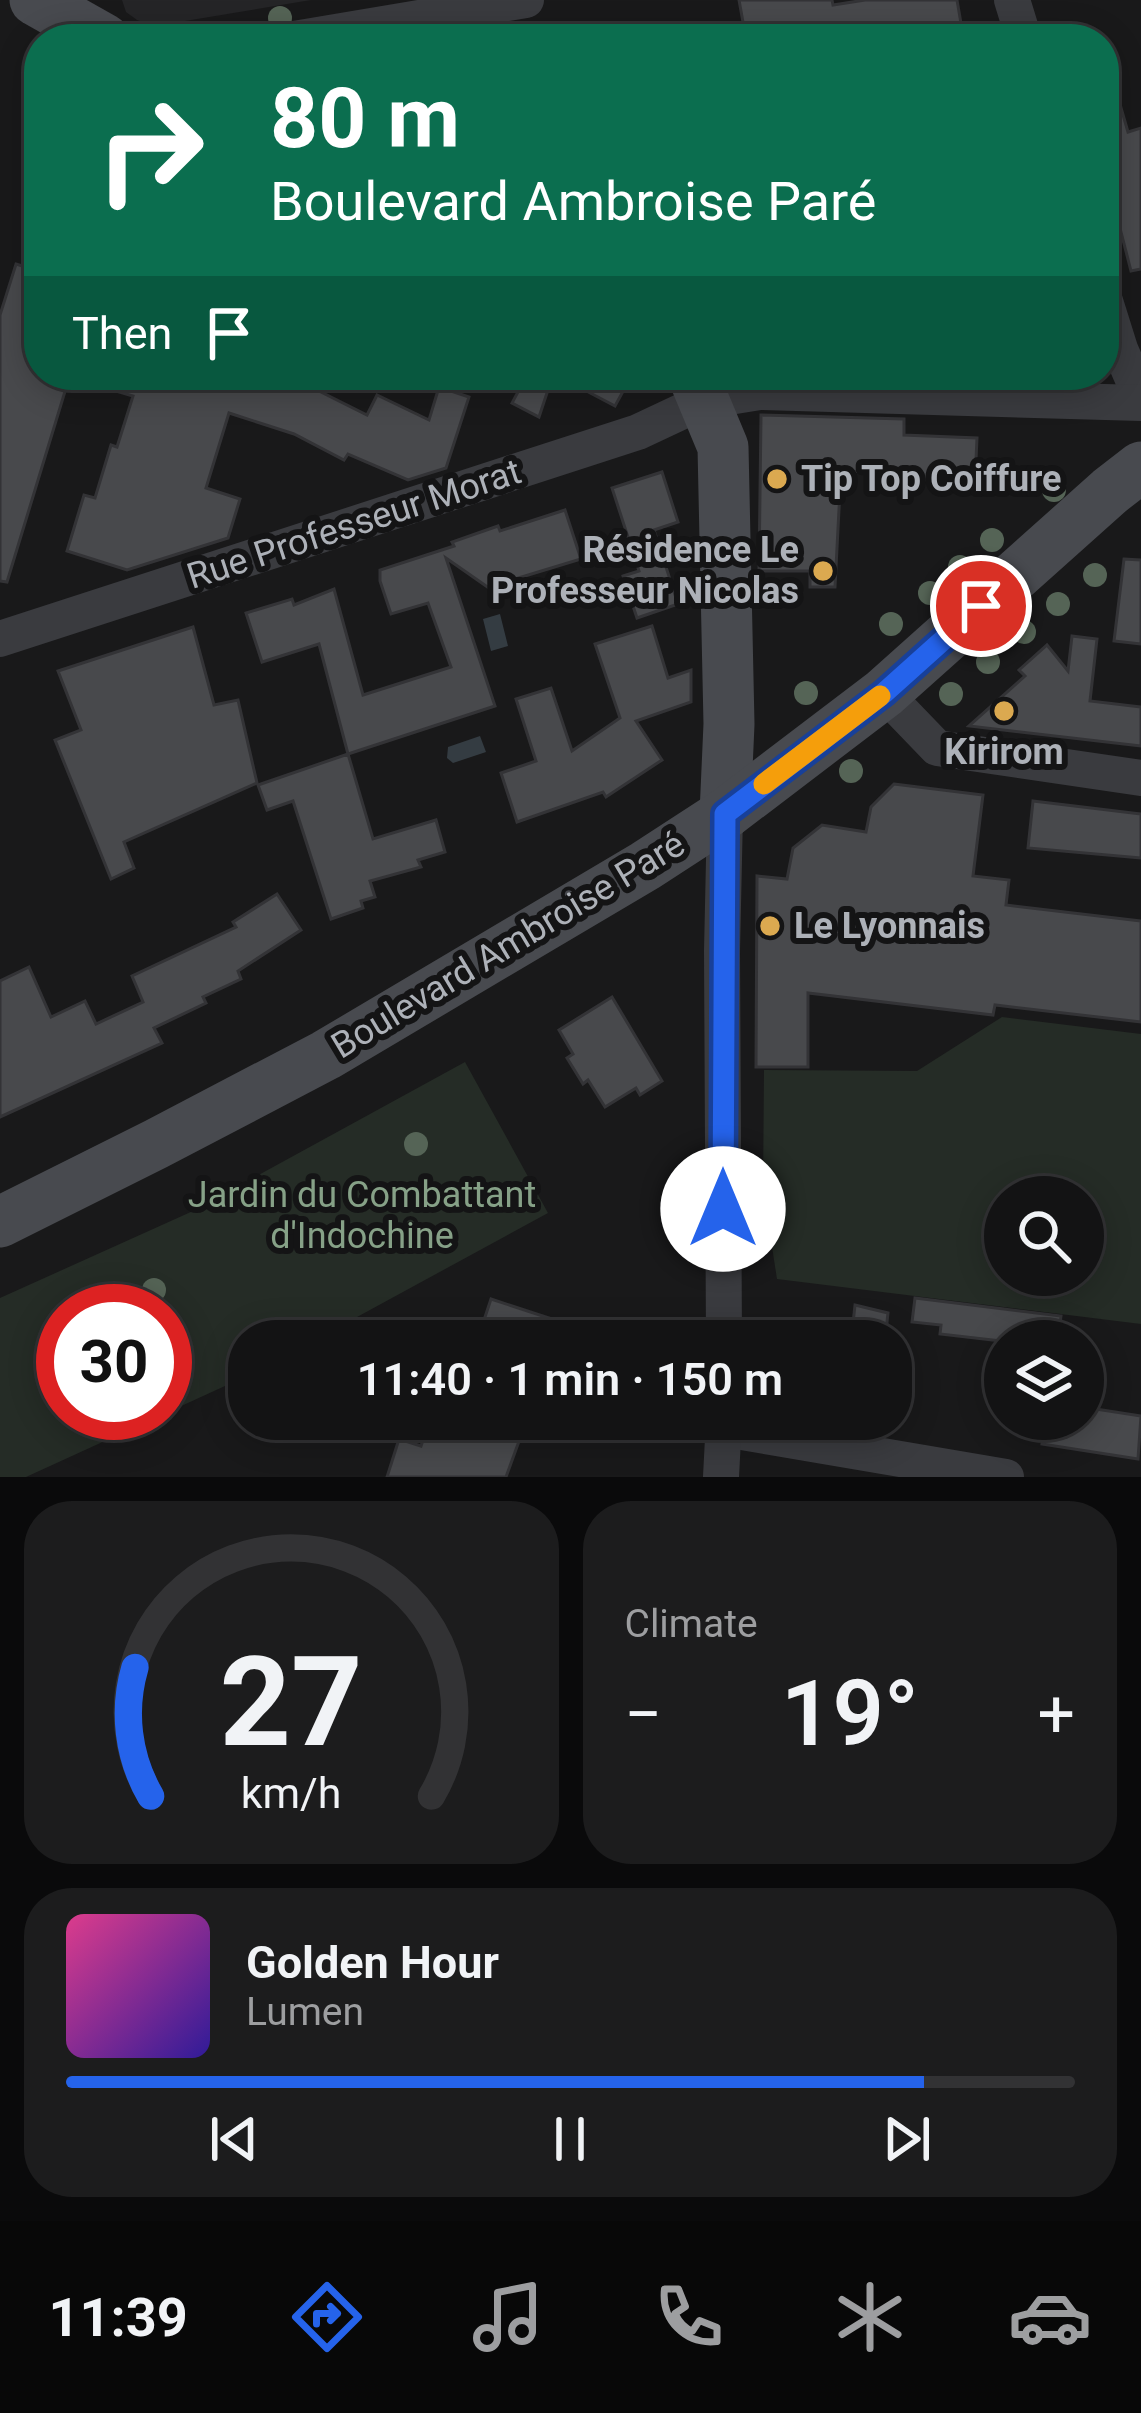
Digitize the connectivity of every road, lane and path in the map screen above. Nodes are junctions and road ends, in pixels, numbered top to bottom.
1 (526, 0) edge
2 (383, 24) edge
3 (1119, 347) edge
4 (695, 390) edge
5 (699, 390) edge
6 (729, 390) edge
7 (1141, 400) edge
8 (1141, 467) edge
9 (0, 639) edge
10 (884, 693) junction
11 (1141, 778) edge
12 (725, 814) junction
13 (0, 1222) edge
14 (724, 1320) edge
15 (723, 1440) edge
16 (809, 1440) edge
17 (721, 1477) edge
18 (1006, 1477) edge

1 - 2 street
3 - 7 street
4 - 9 street, Rue Professeur Morat
5 - 12 street
6 - 7 street, Rue Professeur Morat
8 - 10 street, Boulevard Ambroise Paré
10 - 11 street
10 - 12 street, Boulevard Ambroise Paré
12 - 13 street, Boulevard Ambroise Paré
12 - 14 street
15 - 17 street
16 - 18 street

